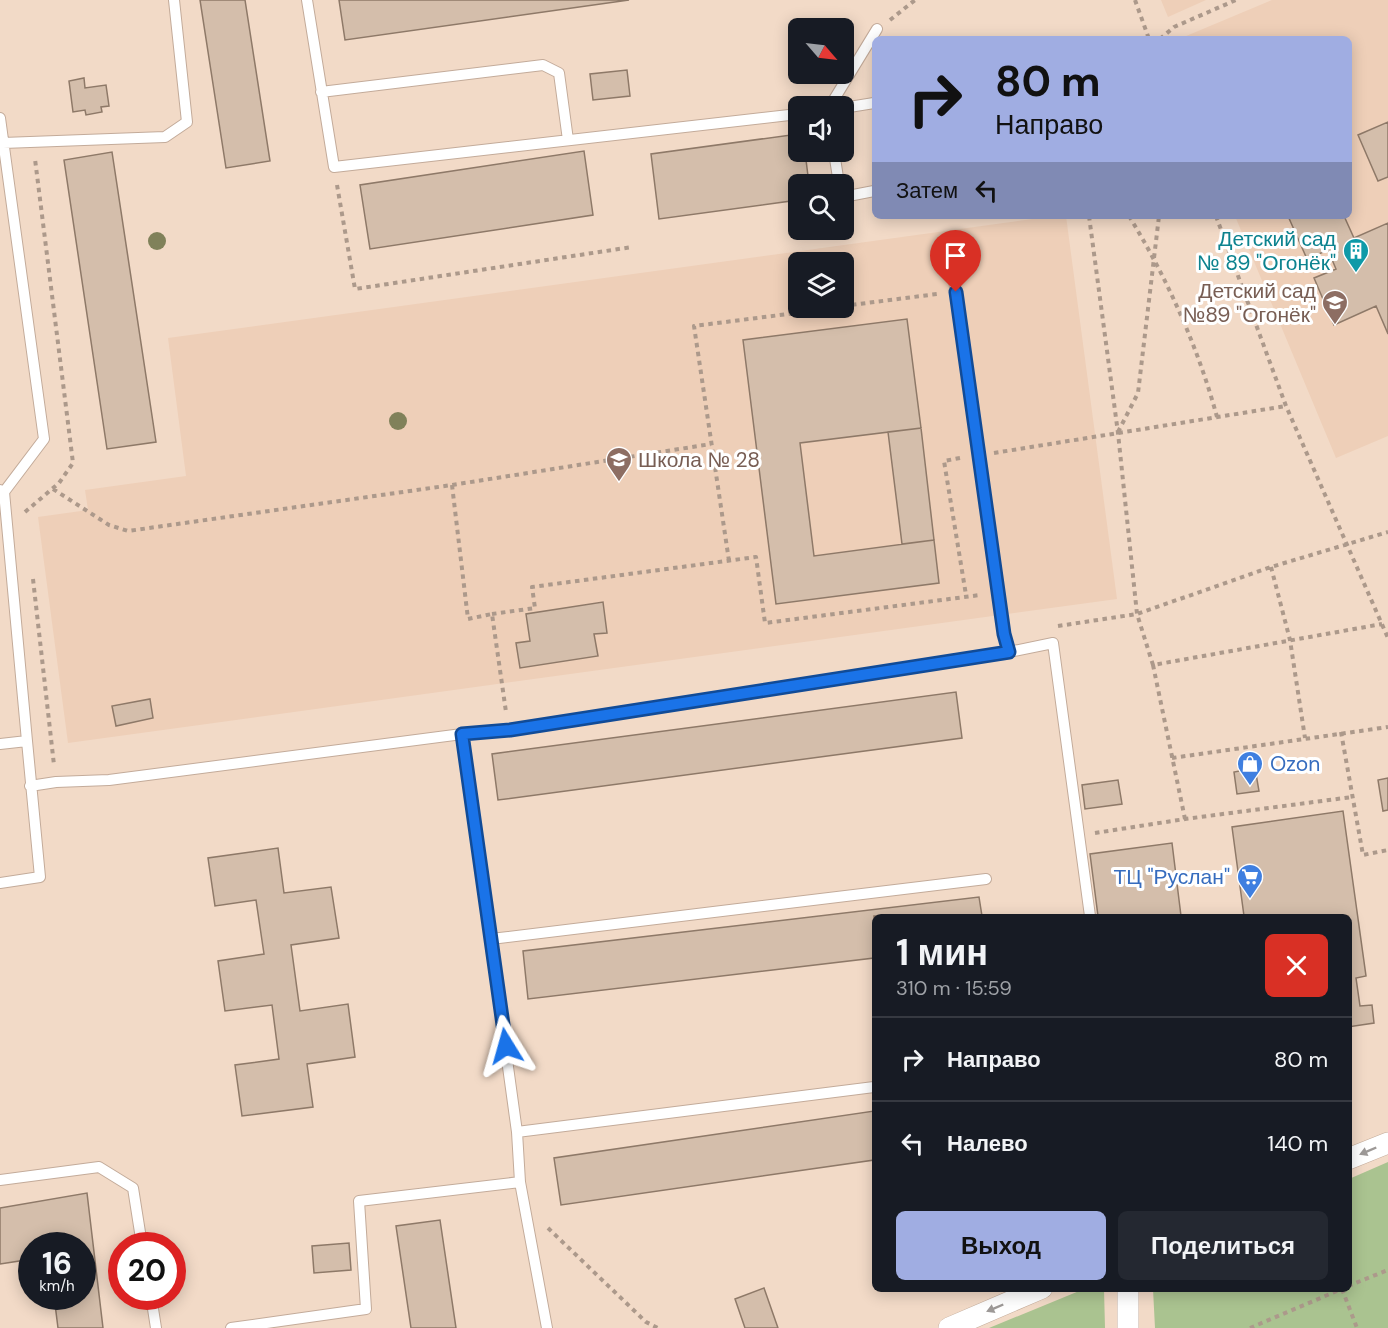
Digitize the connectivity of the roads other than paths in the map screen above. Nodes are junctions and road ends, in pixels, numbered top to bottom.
1 (174, 0) edge
2 (307, 0) edge
3 (877, 29) road end
4 (873, 36) edge
5 (872, 37) edge
6 (321, 92) junction
7 (836, 96) edge
8 (872, 104) edge
9 (854, 107) edge
10 (788, 115) edge
11 (0, 118) edge
12 (568, 140) junction
13 (3, 143) junction
14 (872, 191) edge
15 (854, 195) edge
16 (949, 245) dead end
17 (2, 491) edge
18 (1009, 652) junction
19 (462, 734) junction
20 (27, 741) junction
21 (0, 744) edge
22 (30, 786) junction
23 (986, 879) dead end
24 (0, 883) edge
25 (1090, 914) edge
26 (491, 939) junction
27 (872, 1087) edge
28 (517, 1132) junction
29 (1388, 1143) edge
30 (1352, 1157) edge
31 (0, 1180) edge
32 (520, 1182) junction
33 (140, 1232) edge
34 (1033, 1292) edge
35 (1128, 1292) edge
36 (153, 1310) edge
37 (156, 1328) edge
38 (231, 1328) edge
39 (547, 1328) edge
40 (949, 1328) edge
41 (1128, 1328) edge

1 - 13 lane
2 - 6 lane
3 - 4 lane
5 - 7 lane
6 - 12 lane
6 - 12 lane
8 - 9 lane
10 - 12 lane
11 - 13 lane
13 - 17 lane
14 - 15 lane
16 - 18 lane
17 - 20 lane
18 - 19 lane
18 - 25 lane
19 - 22 lane
19 - 26 lane
20 - 21 lane
20 - 22 lane
22 - 24 lane
23 - 26 lane
26 - 28 lane
27 - 28 lane
28 - 32 lane
29 -> 30 street
31 - 33 lane
32 - 38 lane
32 - 39 lane
34 -> 40 street
35 - 41 street
36 - 37 lane

